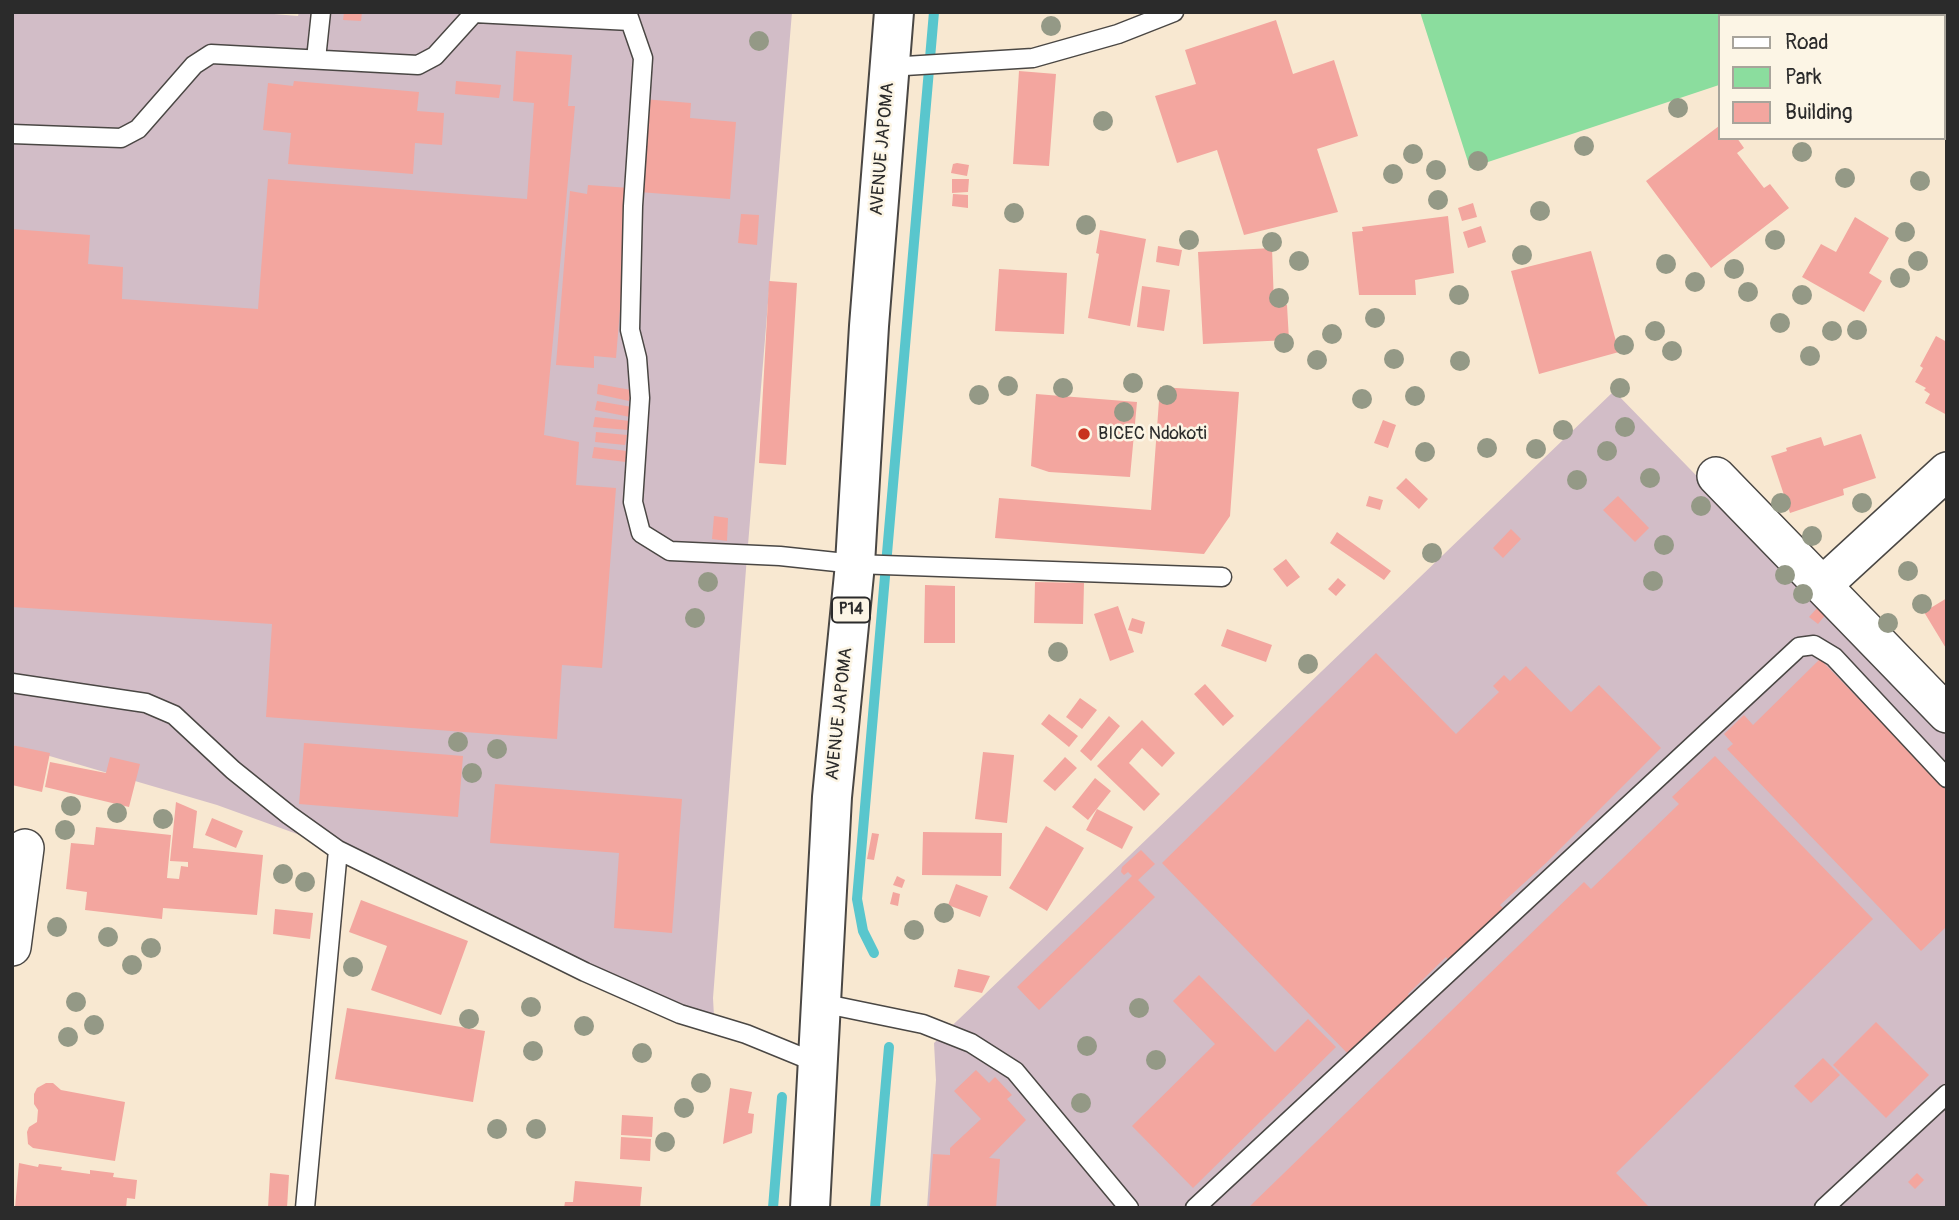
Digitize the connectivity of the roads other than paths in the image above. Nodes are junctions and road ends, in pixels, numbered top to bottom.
1 (321, 12) edge
2 (894, 12) edge
3 (1174, 12) edge
4 (629, 17) edge
5 (316, 60) junction
6 (890, 67) junction
7 (12, 134) edge
8 (1947, 471) edge
9 (1716, 475) dead end
10 (855, 564) junction
11 (1222, 578) dead end
12 (1822, 585) junction
13 (12, 683) edge
14 (1947, 713) edge
15 (1947, 778) edge
16 (25, 848) dead end
17 (338, 850) junction
18 (12, 947) edge
19 (821, 1003) junction
20 (817, 1063) junction
21 (1947, 1094) edge
22 (305, 1208) edge
23 (810, 1208) edge
24 (1129, 1208) edge
25 (1195, 1208) edge
26 (1824, 1208) edge

1 - 5 lane
2 - 6 main road, AVENUE JAPOMA / P14
3 - 6 lane
4 - 5 lane
4 - 10 lane
5 - 7 lane
6 - 10 main road, AVENUE JAPOMA / P14
8 - 12 street
9 - 12 street
10 - 11 lane
10 - 19 main road, AVENUE JAPOMA / P14
12 - 14 street
13 - 17 lane
15 - 25 lane
16 - 18 street
17 - 20 lane
17 - 22 lane
19 - 20 main road, AVENUE JAPOMA / P14
19 - 24 lane
20 - 23 main road, AVENUE JAPOMA / P14
21 - 26 lane

